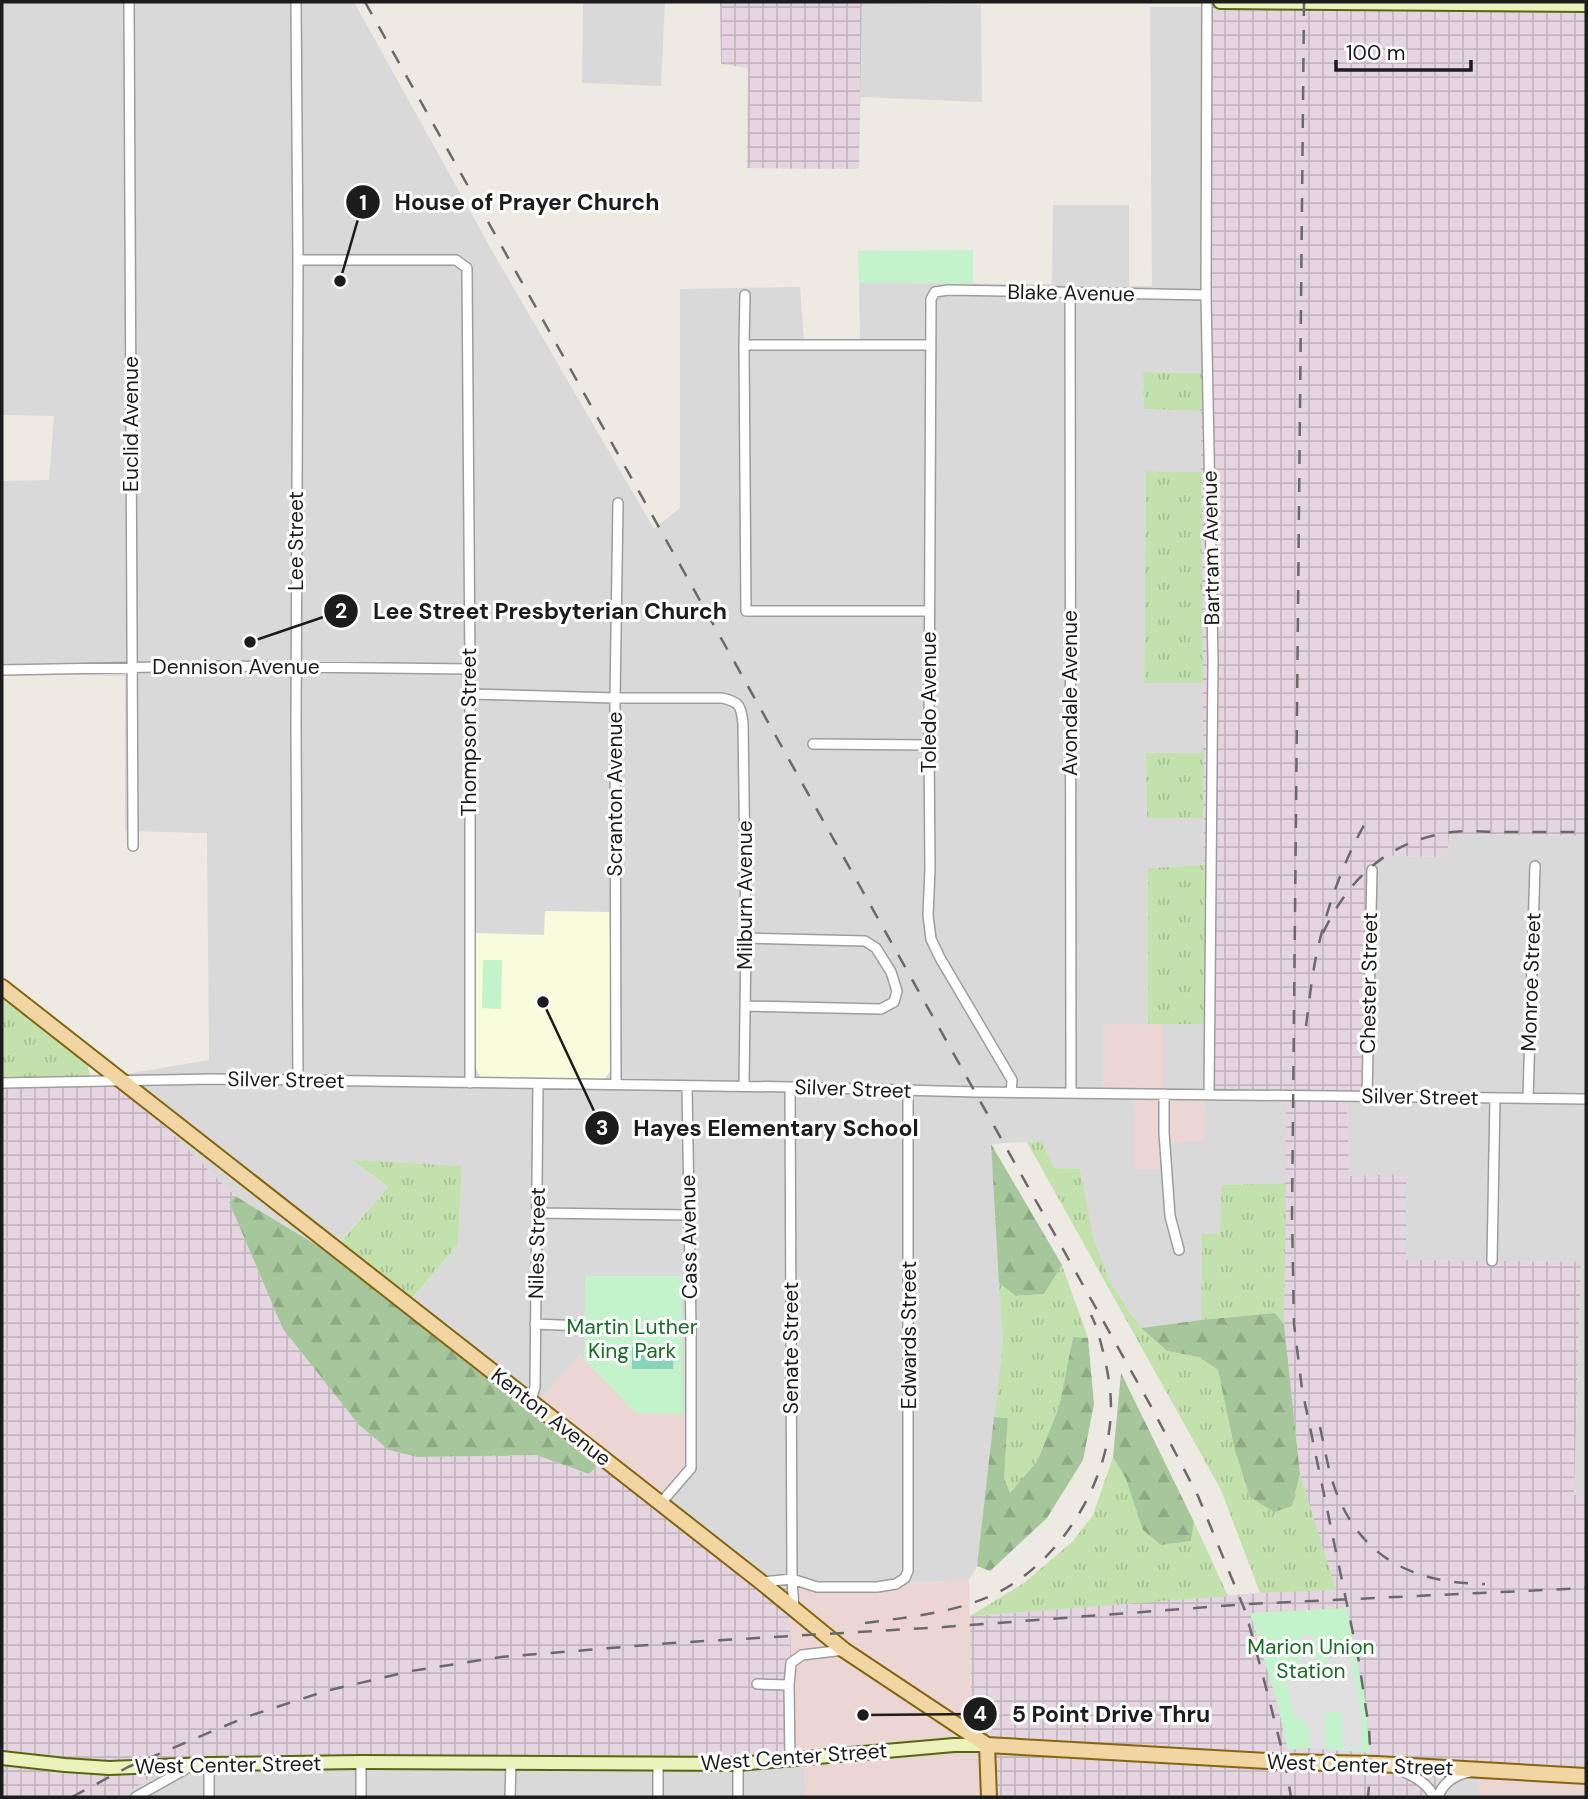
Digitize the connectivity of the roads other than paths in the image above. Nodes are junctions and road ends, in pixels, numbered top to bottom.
1 (129, 2) edge
2 (296, 2) edge
3 (1207, 2) edge
4 (1220, 2) edge
5 (1586, 5) edge
6 (298, 260) junction
7 (936, 292) joint
8 (1070, 293) junction
9 (745, 295) dead end
10 (1206, 295) junction
11 (744, 345) junction
12 (931, 345) junction
13 (618, 503) dead end
14 (929, 611) junction
15 (296, 666) junction
16 (131, 667) junction
17 (470, 669) junction
18 (2, 670) edge
19 (470, 694) junction
20 (615, 698) junction
21 (813, 744) dead end
22 (929, 744) junction
23 (133, 846) dead end
24 (1535, 866) dead end
25 (1372, 870) dead end
26 (746, 938) junction
27 (2, 987) edge
28 (745, 1006) junction
29 (120, 1080) junction
30 (298, 1080) junction
31 (2, 1083) edge
32 (470, 1083) junction
33 (538, 1084) junction
34 (616, 1084) junction
35 (687, 1086) junction
36 (744, 1086) junction
37 (790, 1087) junction
38 (908, 1091) junction
39 (1012, 1092) junction
40 (1071, 1093) junction
41 (1164, 1094) junction
42 (1209, 1094) junction
43 (1367, 1096) junction
44 (1495, 1098) junction
45 (1528, 1098) junction
46 (1586, 1099) edge
47 (538, 1213) junction
48 (688, 1215) junction
49 (1180, 1250) dead end
50 (1492, 1261) dead end
51 (535, 1324) junction
52 (583, 1326) dead end
53 (531, 1401) junction
54 (660, 1504) junction
55 (792, 1579) junction
56 (761, 1582) junction
57 (794, 1609) junction
58 (844, 1650) junction
59 (757, 1684) dead end
60 (789, 1685) junction
61 (987, 1745) junction
62 (2, 1758) edge
63 (790, 1760) junction
64 (361, 1762) junction
65 (511, 1763) junction
66 (193, 1764) junction
67 (209, 1764) junction
68 (658, 1764) junction
69 (738, 1764) junction
70 (1389, 1765) junction
71 (1478, 1770) junction
72 (1586, 1776) edge
73 (136, 1797) edge
74 (209, 1797) edge
75 (361, 1797) edge
76 (510, 1797) edge
77 (658, 1797) edge
78 (738, 1797) edge
79 (989, 1797) edge
80 (1436, 1797) edge

1 - 16 street, Euclid Avenue
2 - 6 street, Lee Street
3 - 10 street, Bartram Avenue
4 - 5 main road
6 - 15 street, Lee Street
6 - 17 street, Thompson Street
7 - 8 street, Blake Avenue
7 - 12 street, Toledo Avenue
8 - 10 street, Blake Avenue
8 - 40 street, Avondale Avenue
9 - 11 street
10 - 42 street, Bartram Avenue
11 - 12 street
11 - 14 street
12 - 14 street, Toledo Avenue
13 - 20 street, Scranton Avenue
14 - 22 street, Toledo Avenue
15 - 16 street, Dennison Avenue
15 - 17 street, Dennison Avenue
15 - 30 street, Lee Street
16 - 18 street, Dennison Avenue
16 - 23 street, Euclid Avenue
17 - 19 street, Thompson Street
19 - 20 street
19 - 32 street, Thompson Street
20 - 26 street, Milburn Avenue
20 - 34 street, Scranton Avenue
21 - 22 street
22 - 39 street, Toledo Avenue
24 - 45 street, Monroe Street
25 - 43 street, Chester Street
26 - 28 street, Milburn Avenue
26 - 28 street
27 - 29 main road, Kenton Avenue
28 - 36 street, Milburn Avenue
29 - 30 street, Silver Street
29 - 31 street, Silver Street
29 - 53 main road, Kenton Avenue
30 - 32 street, Silver Street
32 - 33 street, Silver Street
33 - 34 street, Silver Street
33 - 47 street, Niles Street
34 - 35 street, Silver Street
35 - 36 street, Silver Street
35 - 48 street, Cass Avenue
36 - 37 street, Silver Street
37 - 38 street, Silver Street
37 - 55 street, Senate Street
38 - 39 street, Silver Street
38 - 55 street, Edwards Street
39 - 40 street, Silver Street
40 - 41 street, Silver Street
41 - 42 street, Silver Street
41 - 49 street
42 - 43 street, Silver Street
43 - 44 street, Silver Street
44 - 45 street, Silver Street
44 - 50 street
45 - 46 street, Silver Street
47 - 48 street
47 - 51 street, Niles Street
48 - 54 street, Cass Avenue
51 - 52 street
51 - 53 street, Niles Street
53 - 54 main road, Kenton Avenue
54 - 56 main road, Kenton Avenue
55 - 56 street
55 - 57 street, Senate Street
56 - 57 main road, Kenton Avenue
57 - 58 main road, Kenton Avenue
58 - 60 street
58 - 61 main road, Kenton Avenue
59 - 60 street
60 - 63 street
61 - 63 main road, West Center Street
61 - 70 main road, West Center Street
61 - 79 main road
62 - 66 main road, West Center Street
63 - 69 main road, West Center Street
64 - 65 main road, West Center Street
64 - 67 main road, West Center Street
64 - 75 street
65 - 68 main road, West Center Street
65 - 76 street
66 - 67 main road, West Center Street
66 - 73 street
67 - 74 street
68 - 69 main road, West Center Street
68 - 77 street
69 - 78 street
70 - 71 main road, West Center Street
70 - 80 street
71 - 72 main road, West Center Street
71 - 80 street

